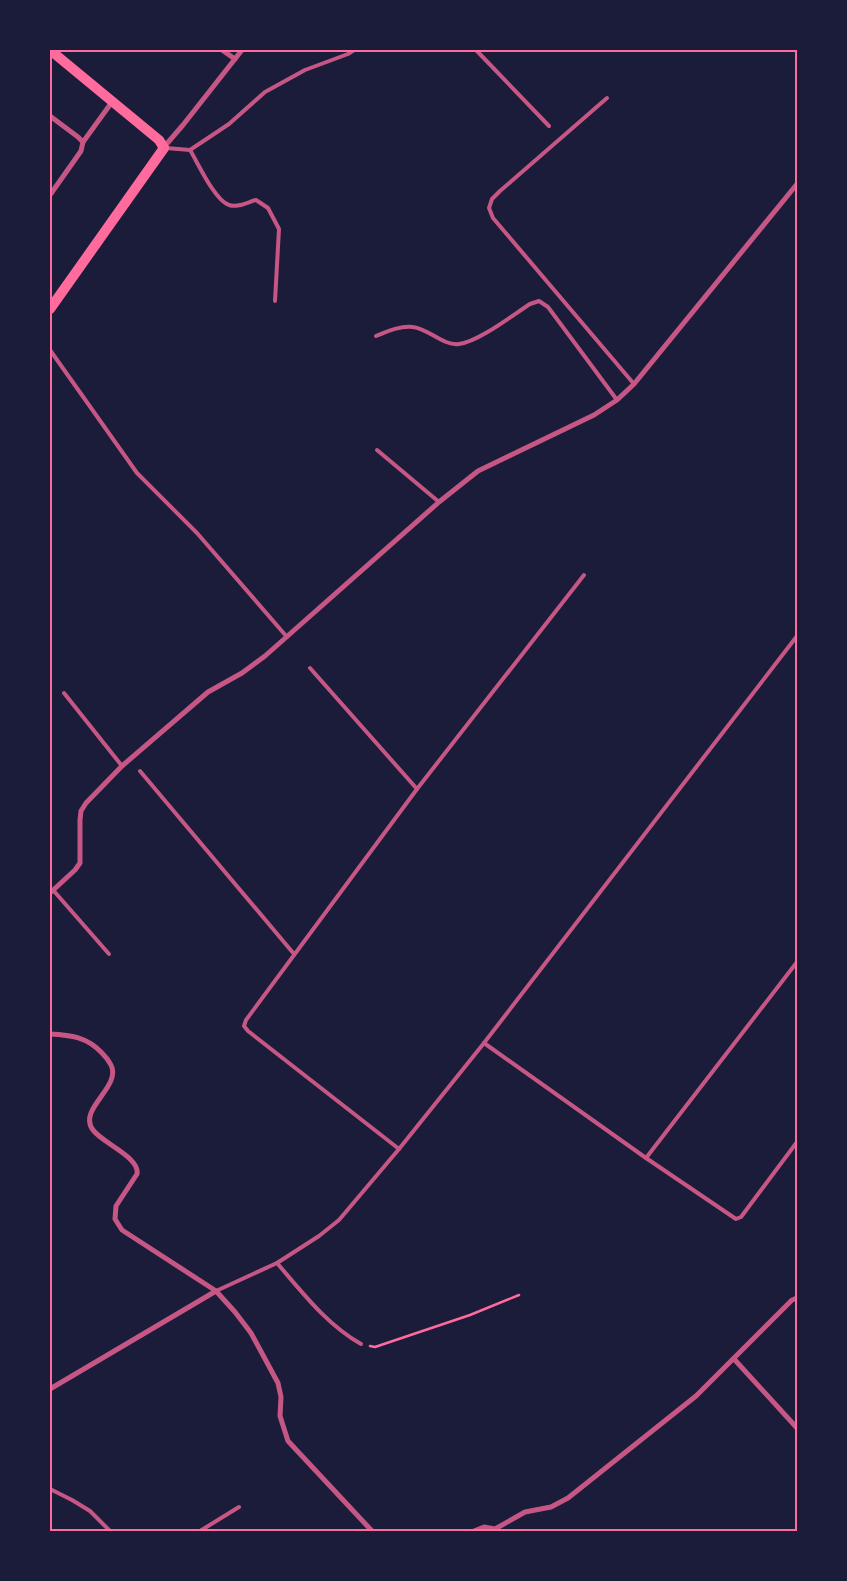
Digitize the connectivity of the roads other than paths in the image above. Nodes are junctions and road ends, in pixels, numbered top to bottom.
1 (50, 50) edge
2 (222, 50) edge
3 (242, 50) edge
4 (354, 50) edge
5 (476, 50) edge
6 (235, 59) junction
7 (607, 98) dead end
8 (112, 102) junction
9 (50, 116) edge
10 (549, 126) dead end
11 (83, 142) junction
12 (164, 148) junction
13 (190, 150) junction
14 (797, 184) edge
15 (50, 195) edge
16 (275, 301) dead end
17 (50, 308) edge
18 (376, 336) dead end
19 (50, 350) edge
20 (634, 384) junction
21 (617, 400) junction
22 (377, 450) dead end
23 (439, 502) junction
24 (584, 575) dead end
25 (797, 636) edge
26 (287, 637) junction
27 (310, 668) dead end
28 (64, 693) dead end
29 (122, 766) junction
30 (140, 771) dead end
31 (417, 789) junction
32 (52, 892) edge
33 (109, 954) dead end
34 (294, 954) junction
35 (797, 962) edge
36 (50, 1034) edge
37 (484, 1043) junction
38 (797, 1142) edge
39 (399, 1149) junction
40 (646, 1158) junction
41 (277, 1263) junction
42 (216, 1291) junction
43 (797, 1298) edge
44 (361, 1344) road end
45 (734, 1359) junction
46 (50, 1389) edge
47 (797, 1428) edge
48 (50, 1489) edge
49 (239, 1507) dead end
50 (110, 1531) edge
51 (200, 1531) edge
52 (372, 1531) edge
53 (474, 1531) edge

1 - 8 main road
2 - 6 street
3 - 6 street
4 - 13 lane
5 - 10 lane
6 - 12 street
7 - 20 lane
8 - 11 street
8 - 12 main road
9 - 11 street
11 - 15 street
12 - 13 lane
12 - 17 main road
13 - 16 lane
14 - 20 street
18 - 21 lane
19 - 26 lane
20 - 21 street
21 - 23 street
22 - 23 lane
23 - 26 street
24 - 31 lane
25 - 37 lane
26 - 29 street
27 - 31 lane
28 - 29 lane
29 - 32 street
30 - 34 lane
31 - 34 lane
32 - 33 lane
34 - 39 lane
35 - 40 lane
36 - 42 street
37 - 39 lane
37 - 40 lane
38 - 40 lane
39 - 41 lane
41 - 42 lane
41 - 44 lane
42 - 46 street
42 - 52 street
43 - 45 street
45 - 47 street
45 - 53 street
48 - 50 lane
49 - 51 lane

